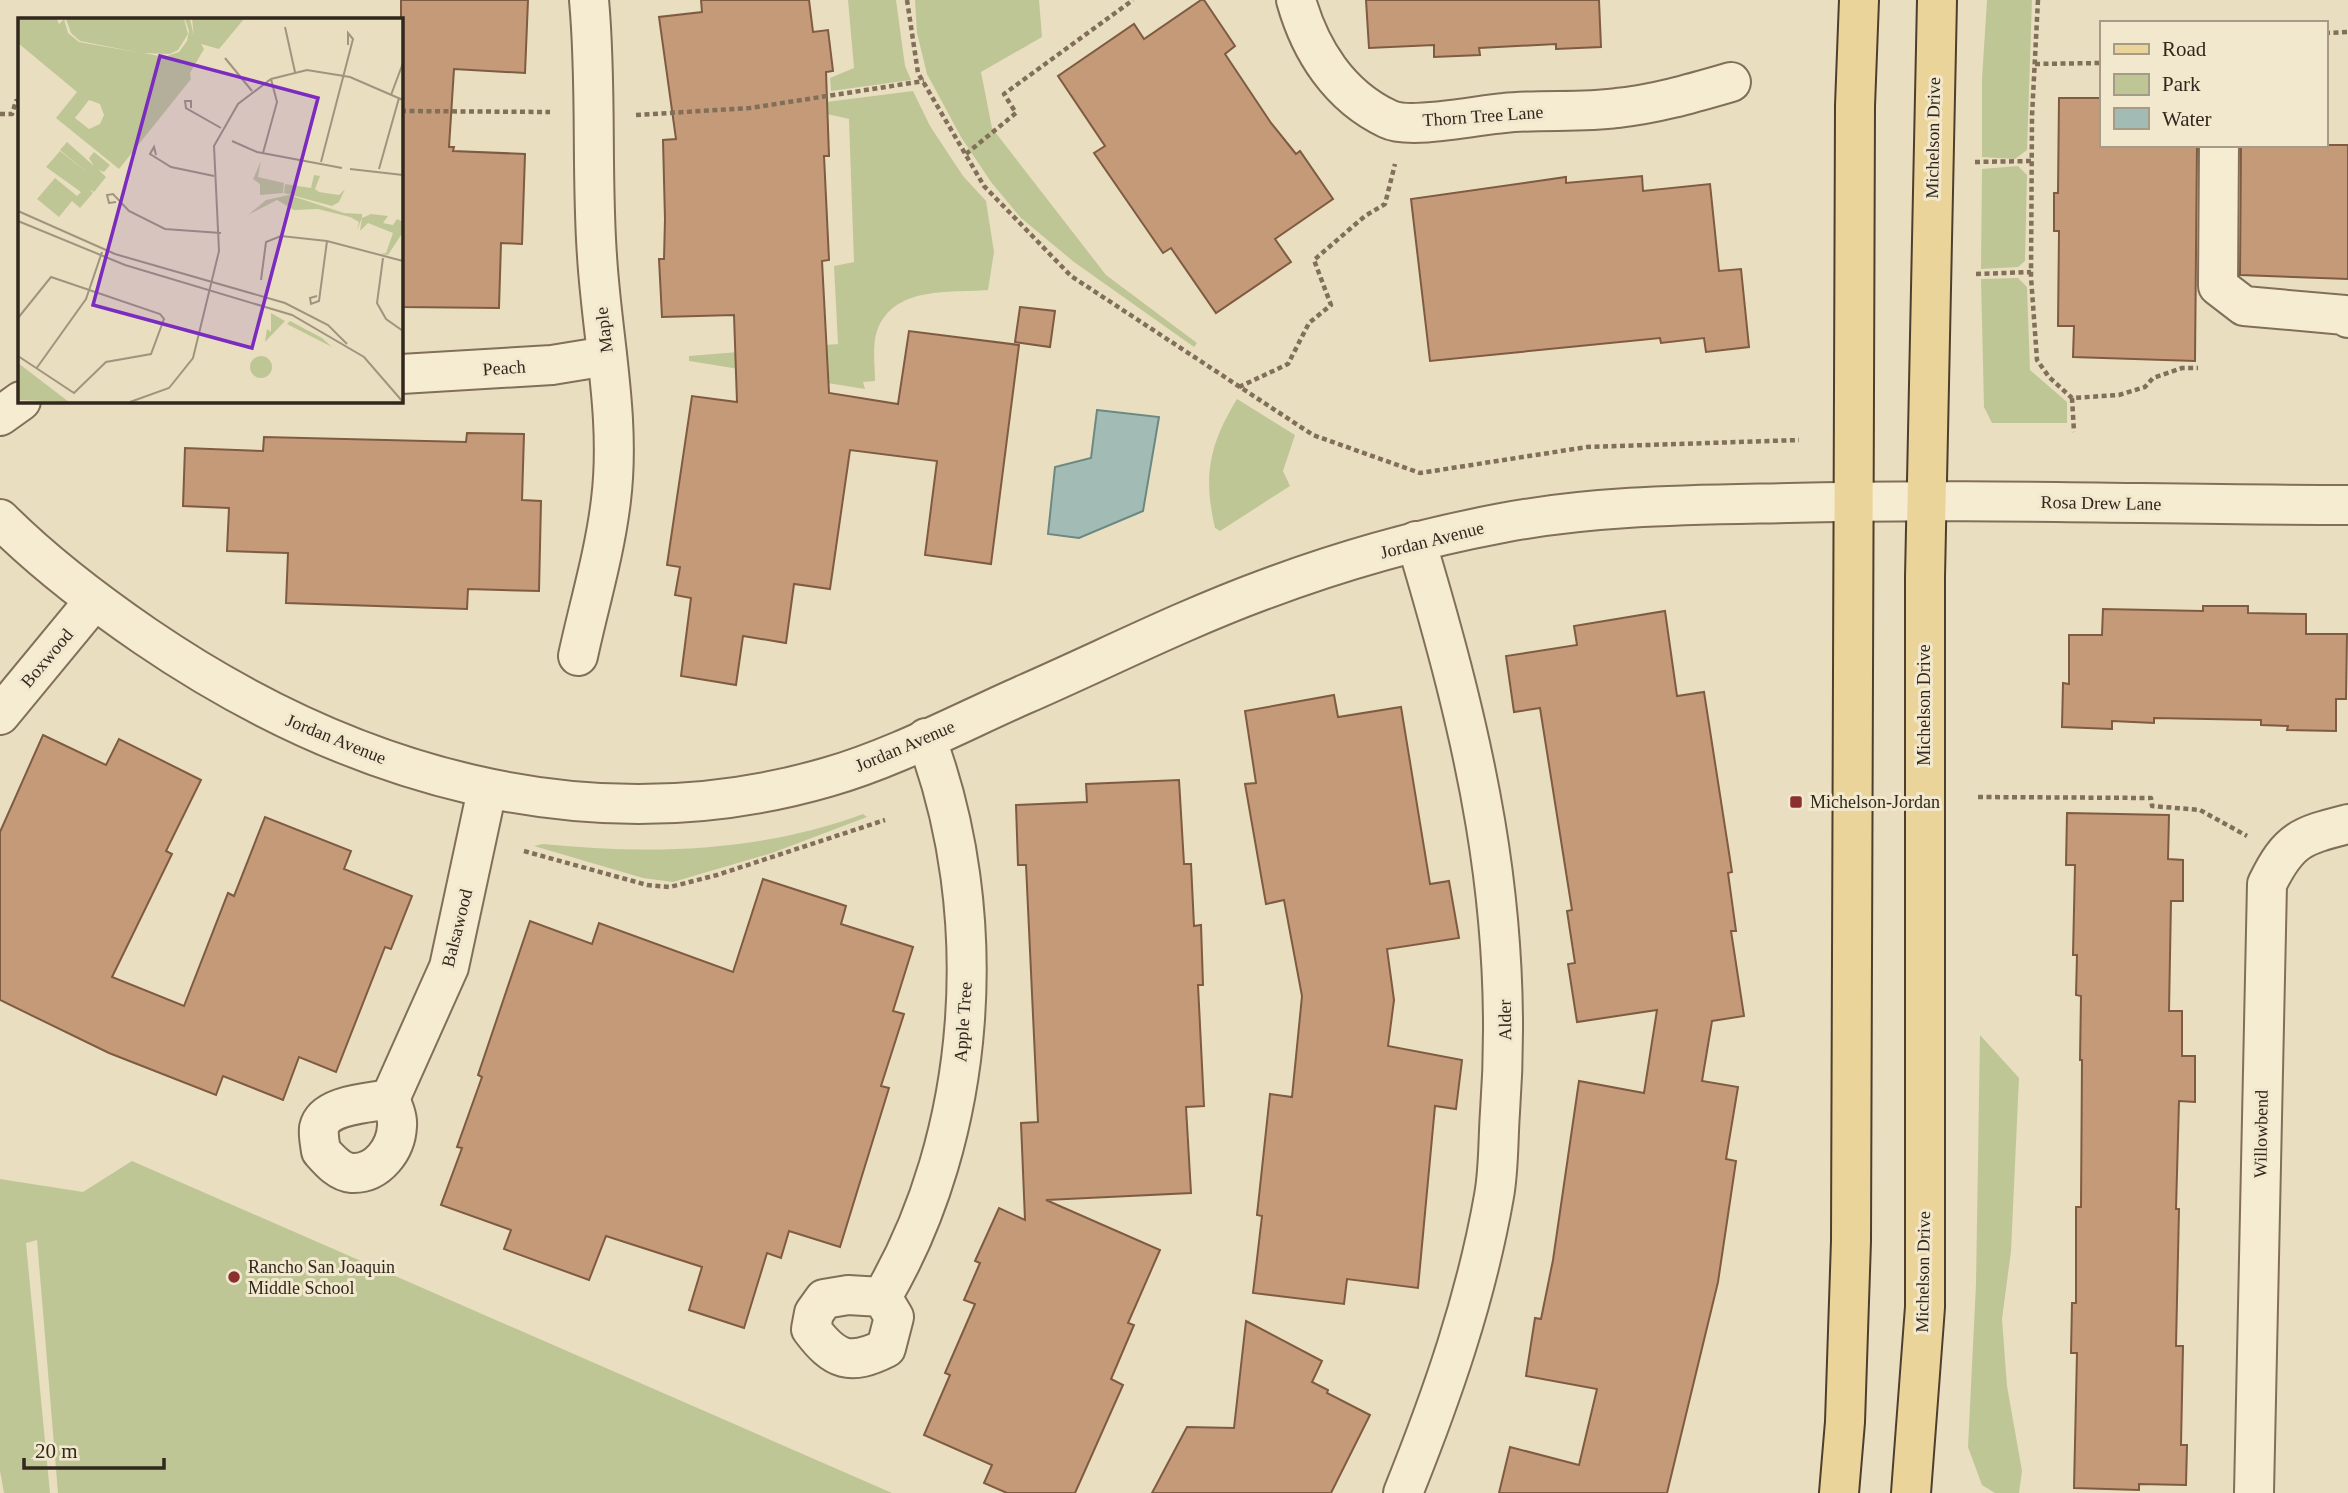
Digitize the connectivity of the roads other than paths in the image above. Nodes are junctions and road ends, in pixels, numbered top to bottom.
1 (589, 0) edge
2 (1296, 0) edge
3 (1859, 0) edge
4 (1937, 0) edge
5 (1731, 82) dead end
6 (2219, 147) edge
7 (2348, 318) edge
8 (607, 356) junction
9 (402, 374) edge
10 (20, 402) edge
11 (0, 415) edge
12 (1853, 501) junction
13 (1926, 502) junction
14 (2348, 505) edge
15 (0, 519) edge
16 (1416, 541) junction
17 (94, 601) junction
18 (578, 656) dead end
19 (0, 715) edge
20 (926, 738) junction
21 (487, 790) junction
22 (2348, 824) edge
23 (390, 1099) dead end
24 (882, 1297) dead end
25 (1403, 1493) edge
26 (1839, 1493) edge
27 (1911, 1493) edge
28 (2255, 1493) edge

1 - 8 street, Maple
2 - 5 street, Thorn Tree Lane
3 - 12 main road
4 - 13 main road, Michelson Drive
6 - 7 street
8 - 9 street, Peach
8 - 18 street, Maple
10 - 11 street
12 - 13 street, Rosa Drew Lane
12 - 16 street, Jordan Avenue
12 - 26 main road
13 - 14 street, Rosa Drew Lane
13 - 27 main road, Michelson Drive
15 - 17 street, Jordan Avenue
16 - 20 street, Jordan Avenue
16 - 25 street, Alder
17 - 19 street, Boxwood
17 - 21 street, Jordan Avenue
20 - 21 street, Jordan Avenue
20 - 24 street, Apple Tree
21 - 23 street, Balsawood
22 - 28 street, Willowbend

